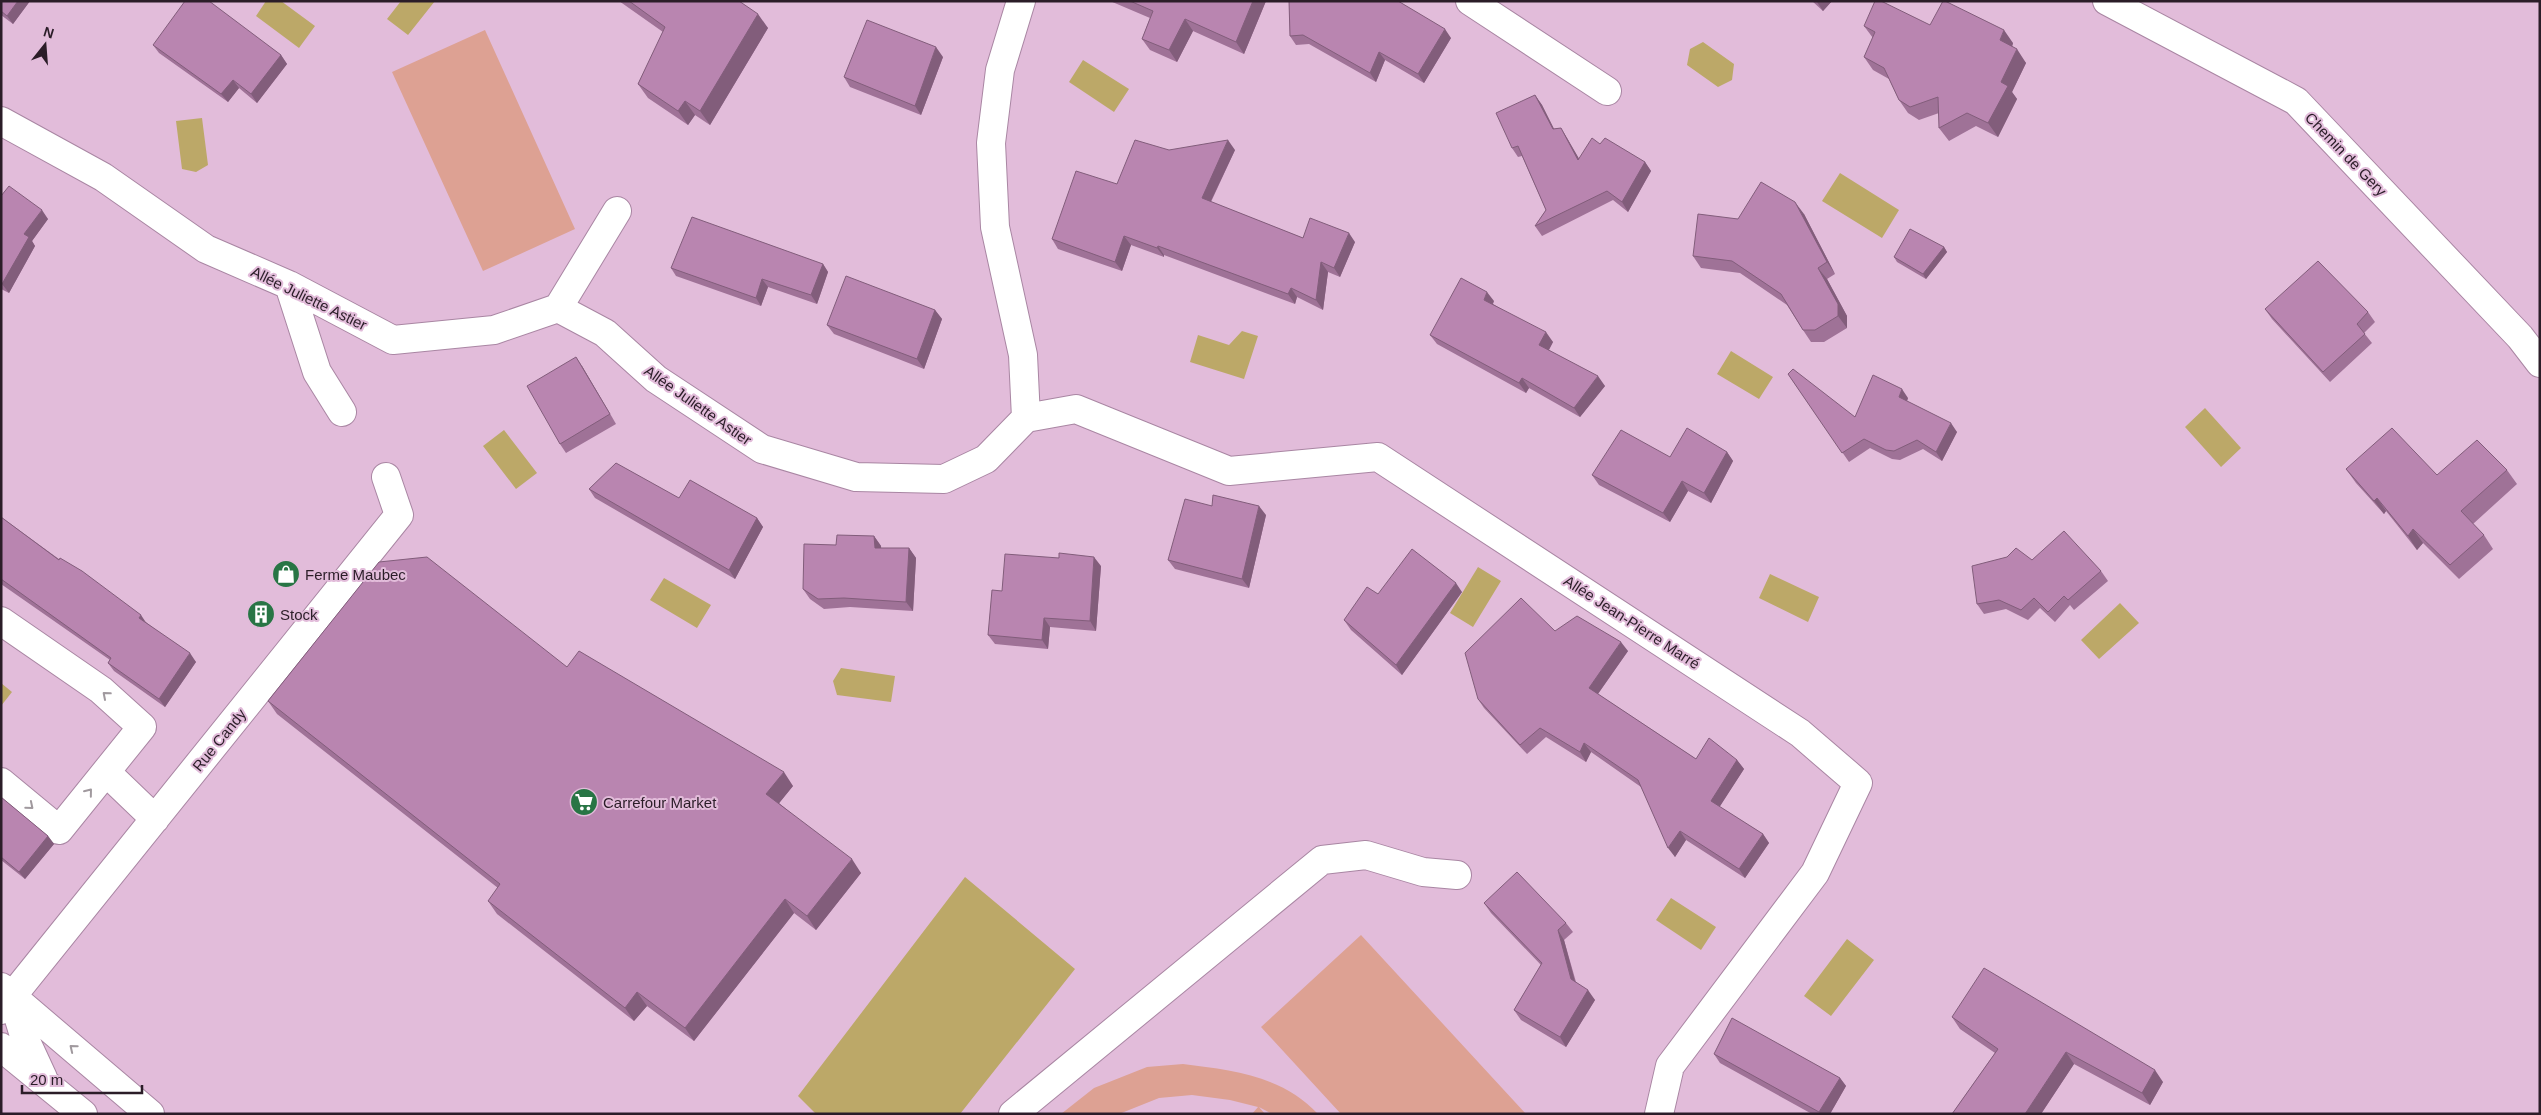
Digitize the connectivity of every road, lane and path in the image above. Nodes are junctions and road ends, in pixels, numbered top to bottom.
1 (1021, 1) edge
2 (1470, 1) edge
3 (2107, 1) edge
4 (1607, 92) dead end
5 (1, 121) edge
6 (617, 211) dead end
7 (289, 285) junction
8 (558, 308) junction
9 (2540, 363) edge
10 (342, 412) dead end
11 (1026, 418) junction
12 (386, 476) dead end
13 (1, 622) edge
14 (106, 772) junction
15 (1, 782) edge
16 (155, 819) junction
17 (1458, 875) dead end
18 (4, 996) edge
19 (1, 1047) edge
20 (46, 1085) junction
21 (83, 1114) edge
22 (150, 1114) edge
23 (1013, 1114) edge
24 (1659, 1114) edge

1 - 11 street
2 - 4 street
3 - 9 street, Chemin de Gery
5 - 7 street, Allée Juliette Astier
6 - 8 street
7 - 8 street, Allée Juliette Astier
7 - 10 street
8 - 11 street, Allée Juliette Astier
11 - 24 street, Allée Jean-Pierre Marré
12 - 16 street, Rue Candy
14 -> 13 street
15 -> 14 street
14 - 16 street
16 - 18 street, Rue Candy
17 - 23 street
18 - 20 street
22 -> 18 street
19 - 20 street
20 - 21 street

